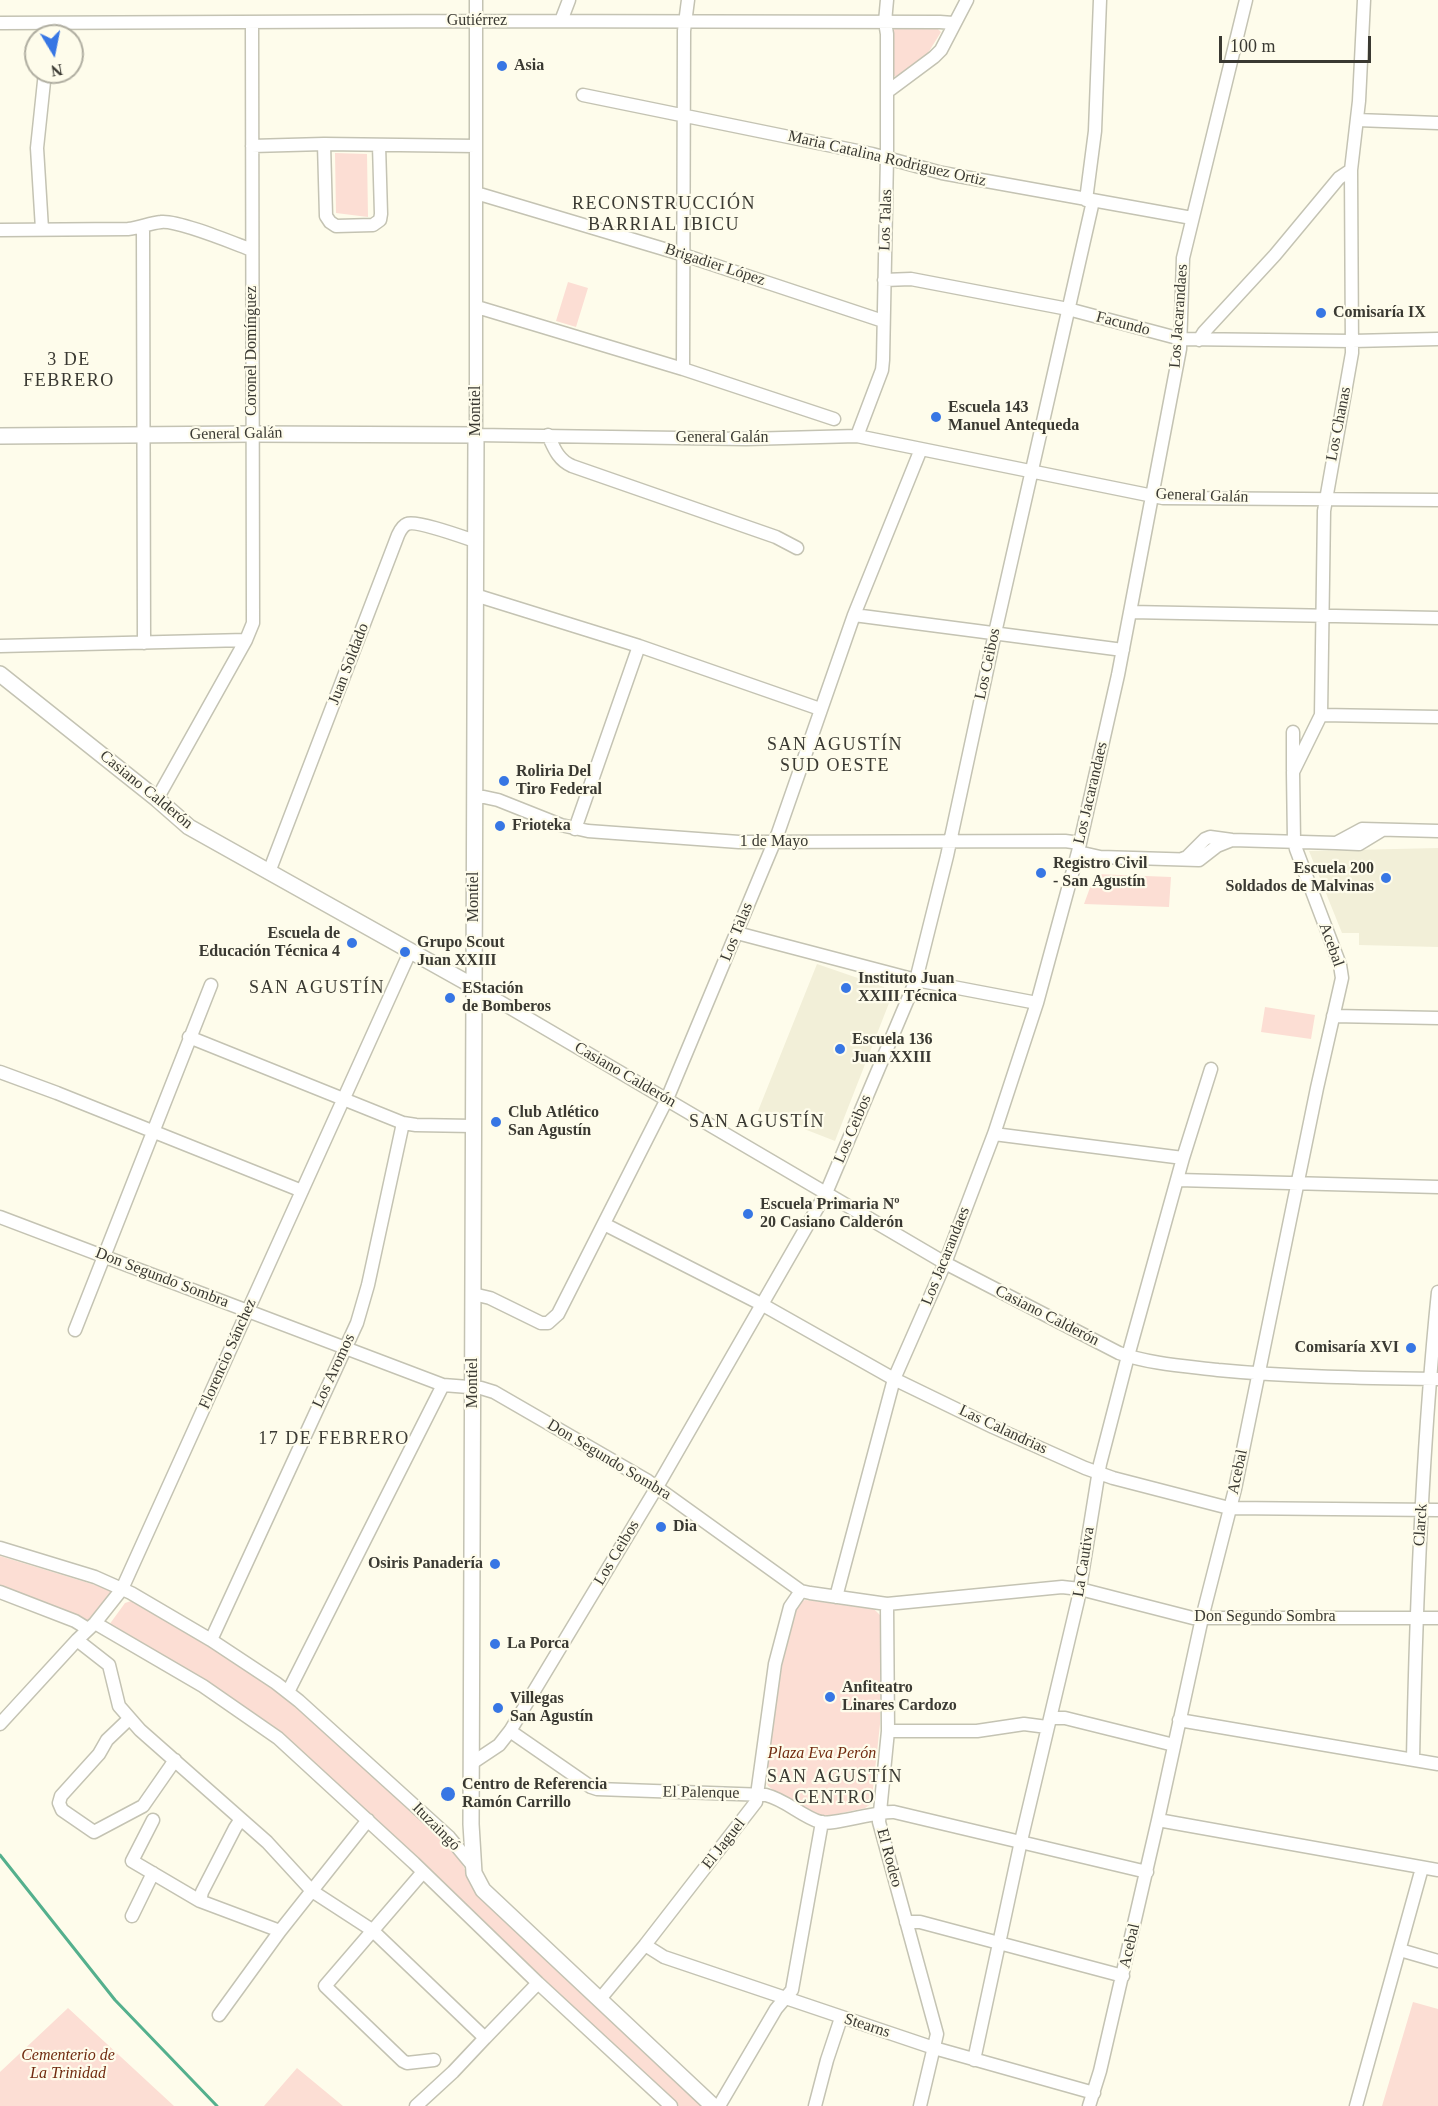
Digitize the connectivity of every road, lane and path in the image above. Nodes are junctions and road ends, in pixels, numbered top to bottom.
1 (476, 0) edge
2 (569, 0) edge
3 (688, 0) edge
4 (887, 0) edge
5 (968, 0) edge
6 (1100, 0) edge
7 (1246, 0) edge
8 (1364, 0) edge
9 (476, 21) junction
10 (561, 21) junction
11 (685, 22) junction
12 (885, 22) junction
13 (0, 23) edge
14 (252, 23) junction
15 (953, 23) junction
16 (24, 26) edge
17 (84, 29) edge
18 (44, 84) edge
19 (886, 92) junction
20 (583, 95) dead end
21 (685, 114) junction
22 (1357, 120) junction
23 (1438, 123) edge
24 (324, 144) junction
25 (379, 145) junction
26 (252, 146) junction
27 (476, 146) junction
28 (887, 157) junction
29 (1351, 170) junction
30 (476, 193) junction
31 (1090, 200) junction
32 (1191, 218) junction
33 (143, 227) junction
34 (42, 229) junction
35 (0, 230) edge
36 (252, 250) junction
37 (684, 255) junction
38 (884, 280) junction
39 (477, 307) junction
40 (1068, 309) junction
41 (883, 321) junction
42 (1181, 339) junction
43 (1438, 339) edge
44 (1199, 340) junction
45 (1352, 341) junction
46 (683, 369) junction
47 (834, 419) dead end
48 (253, 434) junction
49 (476, 435) junction
50 (548, 435) junction
51 (0, 436) edge
52 (143, 436) junction
53 (857, 436) junction
54 (921, 449) junction
55 (1032, 471) junction
56 (1152, 495) junction
57 (1325, 498) junction
58 (1438, 500) edge
59 (475, 541) junction
60 (797, 548) dead end
61 (475, 595) junction
62 (1130, 612) junction
63 (854, 615) junction
64 (1322, 616) junction
65 (1438, 618) edge
66 (995, 633) junction
67 (246, 640) junction
68 (144, 643) junction
69 (0, 646) edge
70 (639, 646) junction
71 (1124, 650) junction
72 (0, 674) edge
73 (820, 709) junction
74 (1321, 715) junction
75 (1438, 717) edge
76 (1293, 732) dead end
77 (1293, 772) junction
78 (474, 797) junction
79 (157, 799) junction
80 (575, 829) junction
81 (1438, 831) edge
82 (950, 840) junction
83 (1294, 841) junction
84 (772, 843) junction
85 (1079, 848) junction
86 (269, 872) junction
87 (737, 933) junction
88 (410, 952) junction
89 (916, 981) junction
90 (211, 985) dead end
91 (473, 986) junction
92 (1037, 1003) junction
93 (1333, 1016) junction
94 (1438, 1018) edge
95 (189, 1037) junction
96 (1211, 1069) dead end
97 (0, 1072) edge
98 (343, 1098) junction
99 (667, 1100) junction
100 (403, 1123) junction
101 (473, 1126) junction
102 (152, 1131) junction
103 (993, 1134) junction
104 (1183, 1158) junction
105 (1178, 1180) junction
106 (1298, 1184) junction
107 (1438, 1187) edge
108 (302, 1191) junction
109 (826, 1193) junction
110 (1, 1220) edge
111 (604, 1224) junction
112 (105, 1255) junction
113 (945, 1263) junction
114 (1438, 1292) edge
115 (474, 1294) junction
116 (763, 1305) junction
117 (248, 1311) junction
118 (75, 1330) dead end
119 (344, 1348) junction
120 (1128, 1356) junction
121 (1259, 1373) junction
122 (894, 1379) junction
123 (1434, 1379) edge
124 (442, 1385) junction
125 (473, 1387) junction
126 (1098, 1473) junction
127 (657, 1487) junction
128 (1229, 1508) junction
129 (1422, 1509) junction
130 (1438, 1510) edge
131 (0, 1548) edge
132 (1080, 1588) junction
133 (122, 1589) junction
134 (801, 1591) junction
135 (0, 1592) edge
136 (836, 1597) junction
137 (887, 1604) junction
138 (1202, 1618) junction
139 (1416, 1618) junction
140 (1438, 1618) edge
141 (92, 1626) junction
142 (77, 1640) junction
143 (211, 1640) junction
144 (288, 1692) junction
145 (129, 1719) junction
146 (1179, 1720) junction
147 (1049, 1723) junction
148 (0, 1724) edge
149 (510, 1731) junction
150 (888, 1731) junction
151 (1174, 1745) junction
152 (1413, 1759) junction
153 (175, 1760) junction
154 (472, 1763) junction
155 (1438, 1764) edge
156 (758, 1794) junction
157 (879, 1813) junction
158 (241, 1819) junction
159 (153, 1820) dead end
160 (368, 1820) junction
161 (1158, 1820) junction
162 (822, 1822) junction
163 (471, 1824) junction
164 (449, 1837) junction
165 (1021, 1841) junction
166 (473, 1866) junction
167 (1422, 1868) junction
168 (1438, 1870) edge
169 (423, 1872) junction
170 (1146, 1872) junction
171 (153, 1873) junction
172 (312, 1891) junction
173 (200, 1901) junction
174 (132, 1916) dead end
175 (906, 1922) junction
176 (372, 1930) junction
177 (280, 1931) junction
178 (999, 1944) junction
179 (645, 1945) junction
180 (1400, 1950) junction
181 (1438, 1961) edge
182 (1123, 1976) junction
183 (538, 1983) junction
184 (600, 1999) junction
185 (785, 1999) junction
186 (219, 2015) dead end
187 (841, 2018) junction
188 (485, 2038) junction
189 (934, 2048) junction
190 (974, 2060) junction
191 (434, 2061) dead end
192 (1094, 2093) junction
193 (416, 2106) edge
194 (671, 2106) edge
195 (712, 2106) edge
196 (719, 2106) edge
197 (815, 2106) edge
198 (920, 2106) edge
199 (1089, 2106) edge
200 (1356, 2106) edge

1 - 9 street, Montiel
2 - 10 street
3 - 11 street
4 - 12 street, Los Talas
5 - 15 street
6 - 31 street, Los Ceibos
7 - 32 street, Los Jacarandaes
8 - 22 street, Los Chanas
9 - 10 street, Gutiérrez
9 - 14 street, Gutiérrez
9 - 27 street, Montiel
10 - 11 street, Gutiérrez
11 - 12 street, Gutiérrez
11 - 21 street
12 - 15 street, Gutiérrez
12 - 19 street, Los Talas
13 - 16 street, Gutiérrez
14 - 17 street, Gutiérrez
14 - 26 street, Coronel Domínguez
15 - 19 street
18 - 34 street
19 - 28 street, Los Talas
20 - 21 street, Maria Catalina Rodriguez Ortiz
21 - 28 street, Maria Catalina Rodriguez Ortiz
21 - 37 street
22 - 23 street
22 - 29 street, Los Chanas
24 - 25 street
24 - 25 street
24 - 26 street
25 - 27 street
26 - 36 street, Coronel Domínguez
27 - 30 street, Montiel
28 - 31 street, Maria Catalina Rodriguez Ortiz
28 - 38 street, Los Talas
29 - 44 street
29 - 45 street, Los Chanas
30 - 37 street, Brigadier López
30 - 39 street, Montiel
31 - 32 street, Maria Catalina Rodriguez Ortiz
31 - 40 street, Los Ceibos
32 - 42 street, Los Jacarandaes
33 - 34 street
33 - 36 street
33 - 52 street
34 - 35 street
36 - 48 street, Coronel Domínguez
37 - 41 street, Brigadier López
37 - 46 street
38 - 40 street, Facundo
38 - 41 street, Los Talas
39 - 46 street
39 - 49 street, Montiel
40 - 42 street, Facundo
40 - 55 street, Los Ceibos
41 - 53 street, Los Talas
42 - 44 street, Facundo
42 - 56 street, Los Jacarandaes
43 - 45 street, Facundo
44 - 45 street, Facundo
45 - 57 street, Los Chanas
46 - 47 street
48 - 49 street, General Galán
48 - 52 street, General Galán
48 - 67 street, Coronel Domínguez
49 - 50 street, General Galán
49 - 59 street, Montiel
50 - 53 street, General Galán
50 - 60 street
51 - 52 street, General Galán
52 - 68 street
53 - 54 street, General Galán
54 - 55 street, General Galán
54 - 63 street, Los Talas
55 - 56 street, General Galán
55 - 66 street, Los Ceibos
56 - 57 street, General Galán
56 - 62 street, Los Jacarandaes
57 - 58 street, General Galán
57 - 64 street, Los Chanas
59 - 61 street, Montiel
59 - 86 street, Juan Soldado
61 - 70 street
61 - 78 street, Montiel
62 - 64 street
62 - 71 street, Los Jacarandaes
63 - 66 street
63 - 73 street, Los Talas
64 - 65 street
64 - 74 street, Los Chanas
66 - 71 street
66 - 82 street, Los Ceibos
67 - 68 street
67 - 79 street, Coronel Domínguez
68 - 69 street
70 - 73 street
70 - 80 street
71 - 85 street, Los Jacarandaes
72 - 79 street, Casiano Calderón
73 - 84 street, Los Talas
74 - 75 street
74 - 77 street, Los Chanas
76 - 77 street
77 - 83 street, Los Chanas
78 - 80 street, 1 de Mayo
78 - 91 street, Montiel
79 - 86 street, Casiano Calderón
80 - 84 street, 1 de Mayo
81 - 83 street
82 - 84 street, 1 de Mayo
82 - 85 street, 1 de Mayo
82 - 89 street, Los Ceibos
83 - 85 street, 1 de Mayo
83 - 93 street, Acebal
84 - 87 street, Los Talas
85 - 92 street, Los Jacarandaes
86 - 88 street, Casiano Calderón
87 - 89 street
87 - 99 street, Los Talas
88 - 91 street, Casiano Calderón
88 - 98 street, Florencio Sánchez
89 - 92 street
89 - 109 street, Los Ceibos
90 - 95 street
91 - 99 street, Casiano Calderón
91 - 101 street, Montiel
92 - 103 street, Los Jacarandaes
93 - 94 street
93 - 106 street, Acebal
95 - 98 street
95 - 102 street
96 - 104 street, La Cautiva
97 - 102 street
98 - 100 street
98 - 108 street, Florencio Sánchez
99 - 109 street, Casiano Calderón
99 - 111 street, Los Talas
100 - 101 street
100 - 119 street, Los Aromos
101 - 115 street, Montiel
102 - 108 street
102 - 112 street
103 - 104 street
103 - 113 street, Los Jacarandaes
104 - 105 street, La Cautiva
105 - 106 street
105 - 120 street, La Cautiva
106 - 107 street
106 - 121 street, Acebal
108 - 117 street, Florencio Sánchez
109 - 113 street, Casiano Calderón
109 - 116 street, Los Ceibos
110 - 112 street, Don Segundo Sombra
111 - 115 street, Los Talas
111 - 116 street, Las Calandrias
112 - 117 street, Don Segundo Sombra
112 - 118 street
113 - 120 street, Casiano Calderón
113 - 122 street, Los Jacarandaes
114 - 123 street, Clarck
115 - 125 street, Montiel
116 - 122 street, Las Calandrias
116 - 127 street, Los Ceibos
117 - 119 street, Don Segundo Sombra
117 - 133 street, Florencio Sánchez
119 - 124 street, Don Segundo Sombra
119 - 143 street, Los Aromos
120 - 121 street, Casiano Calderón
120 - 126 street, La Cautiva
121 - 123 street, Casiano Calderón
121 - 128 street, Acebal
122 - 126 street, Las Calandrias
122 - 136 street, Los Jacarandaes
123 - 129 street, Clarck
124 - 125 street, Don Segundo Sombra
124 - 144 street
125 - 127 street, Don Segundo Sombra
125 - 154 street, Montiel
126 - 128 street, Las Calandrias
126 - 132 street, La Cautiva
127 - 134 street, Don Segundo Sombra
127 - 149 street, Los Ceibos
128 - 129 street, Las Calandrias
128 - 138 street, Acebal
129 - 130 street, Las Calandrias
129 - 139 street, Clarck
131 - 133 street, Ituzaingó
132 - 137 street, Don Segundo Sombra
132 - 138 street, Don Segundo Sombra
132 - 147 street, La Cautiva
133 - 141 street, Florencio Sánchez
133 - 143 street, Ituzaingó
134 - 136 street, Don Segundo Sombra
134 - 156 street, El Jaguel
135 - 141 street
136 - 137 street, Don Segundo Sombra
137 - 150 street, El Rodeo
138 - 139 street, Don Segundo Sombra
138 - 146 street, Acebal
139 - 140 street, Don Segundo Sombra
139 - 152 street, Clarck
141 - 142 street, Florencio Sánchez
141 - 160 street
142 - 145 street
142 - 148 street, Florencio Sánchez
143 - 144 street, Ituzaingó
144 - 164 street, Ituzaingó
145 - 153 street
145 - 153 street
146 - 151 street, Acebal
146 - 152 street
147 - 150 street
147 - 151 street
147 - 165 street, La Cautiva
149 - 154 street, Los Ceibos
149 - 156 street, El Palenque
150 - 157 street, El Rodeo
151 - 161 street, Acebal
152 - 155 street
153 - 158 street
154 - 163 street, Montiel
156 - 162 street, El Palenque
156 - 179 street, El Jaguel
157 - 162 street
157 - 165 street
157 - 175 street, El Rodeo
158 - 172 street
158 - 173 street
159 - 171 street
160 - 169 street
160 - 172 street
161 - 167 street
161 - 170 street, Acebal
162 - 185 street
163 - 164 street
163 - 166 street, Montiel
164 - 166 street, Ituzaingó
165 - 170 street
165 - 178 street, La Cautiva
166 - 184 street, Ituzaingó
167 - 168 street
167 - 180 street
169 - 176 street
169 - 183 street
170 - 182 street, Acebal
171 - 173 street
171 - 174 street
172 - 176 street
172 - 177 street
173 - 177 street
175 - 178 street
175 - 189 street, El Rodeo
176 - 188 street
176 - 191 street
177 - 186 street
178 - 182 street
178 - 190 street, La Cautiva
179 - 184 street, El Jaguel
179 - 185 street, Stearns
180 - 181 street
180 - 200 street
182 - 192 street, Acebal
183 - 188 street
183 - 194 street
184 - 195 street, Ituzaingó
185 - 187 street, Stearns
185 - 196 street
187 - 189 street, Stearns
187 - 197 street
188 - 193 street
189 - 190 street, Stearns
189 - 198 street, El Rodeo
190 - 192 street, Stearns
192 - 199 street, Acebal

